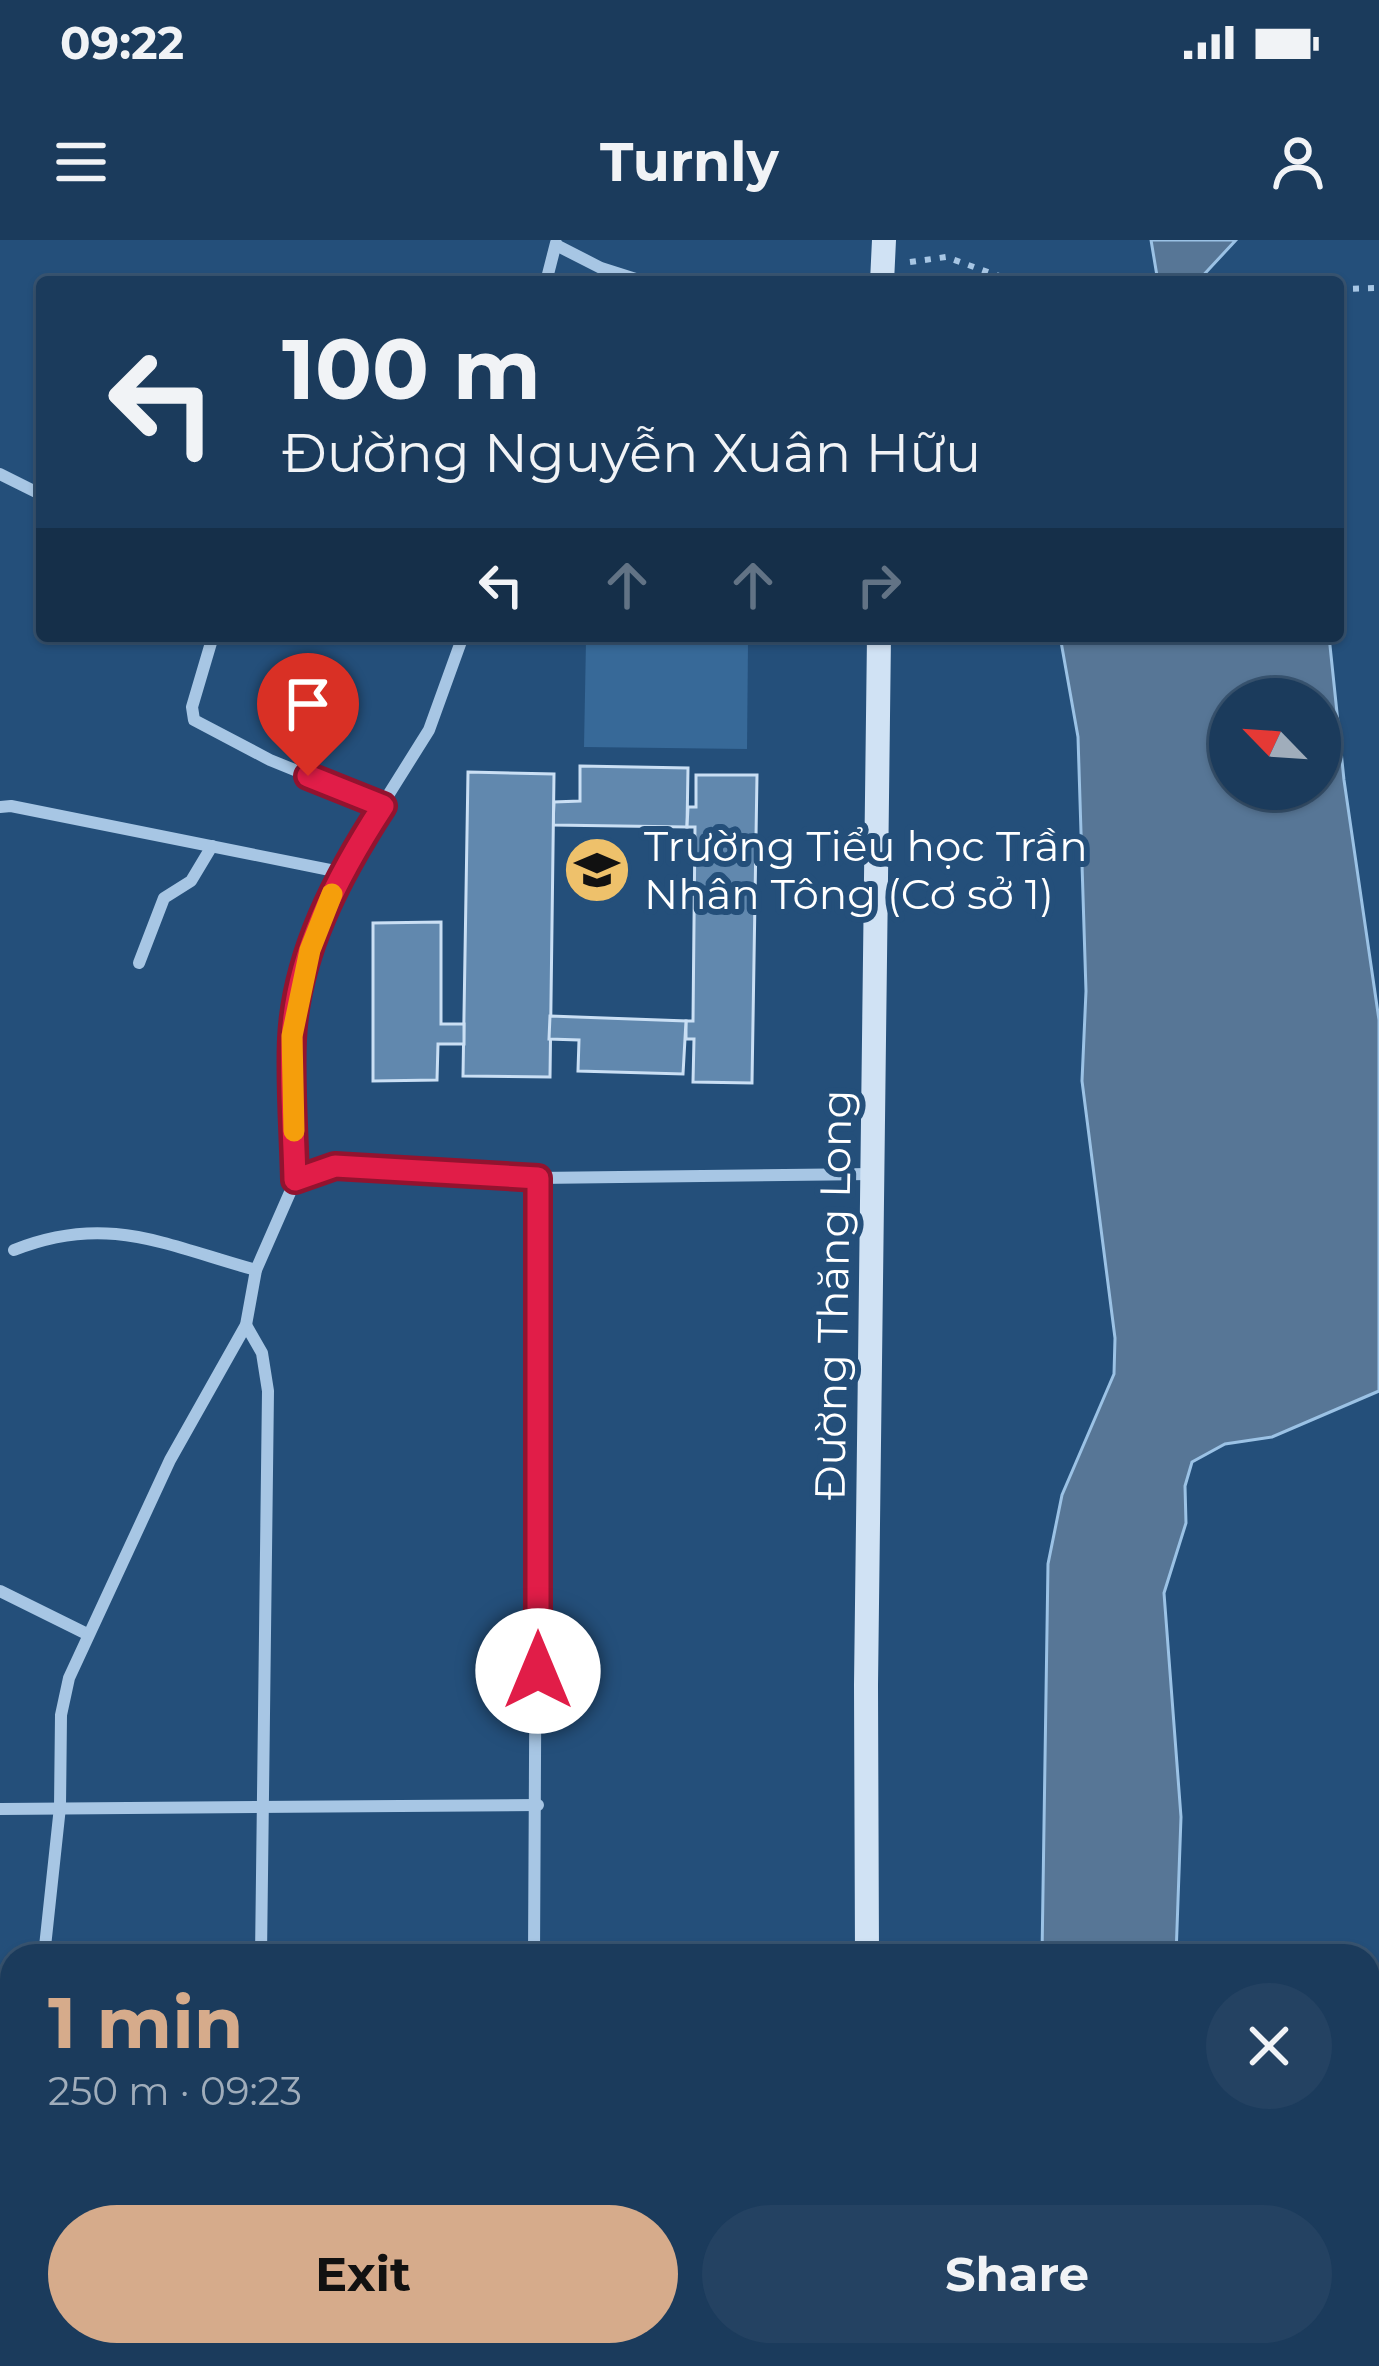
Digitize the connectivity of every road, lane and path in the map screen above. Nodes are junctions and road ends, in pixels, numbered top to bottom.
1 (884, 240) edge
2 (556, 242) edge
3 (882, 274) edge
4 (548, 276) edge
5 (626, 276) edge
6 (1000, 276) edge
7 (1379, 288) edge
8 (1344, 289) edge
9 (0, 474) edge
10 (36, 492) edge
11 (211, 642) edge
12 (461, 642) edge
13 (879, 642) edge
14 (383, 806) junction
15 (0, 807) edge
16 (212, 846) junction
17 (340, 872) junction
18 (139, 963) dead end
19 (876, 1174) junction
20 (538, 1178) junction
21 (295, 1180) junction
22 (14, 1250) dead end
23 (256, 1270) junction
24 (246, 1325) junction
25 (0, 1591) edge
26 (87, 1634) junction
27 (264, 1804) junction
28 (538, 1805) junction
29 (60, 1807) junction
30 (0, 1809) edge
31 (45, 1944) edge
32 (261, 1944) edge
33 (534, 1944) edge
34 (867, 1944) edge

1 - 3 street
2 - 4 street
2 - 5 street
3 - 6 path
7 - 8 path
9 - 10 street
11 - 14 street
12 - 14 street
13 - 19 street, Đường Thăng Long
14 - 17 street
15 - 16 street
16 - 17 street
16 - 18 street
17 - 21 street
19 - 20 street
19 - 34 street, Đường Thăng Long
20 - 21 street
20 - 28 street
21 - 23 street
22 - 23 street
23 - 24 street
24 - 26 street
24 - 27 street
25 - 26 street
26 - 29 street
27 - 28 street
27 - 29 street
27 - 32 street
28 - 33 street
29 - 30 street
29 - 31 street

